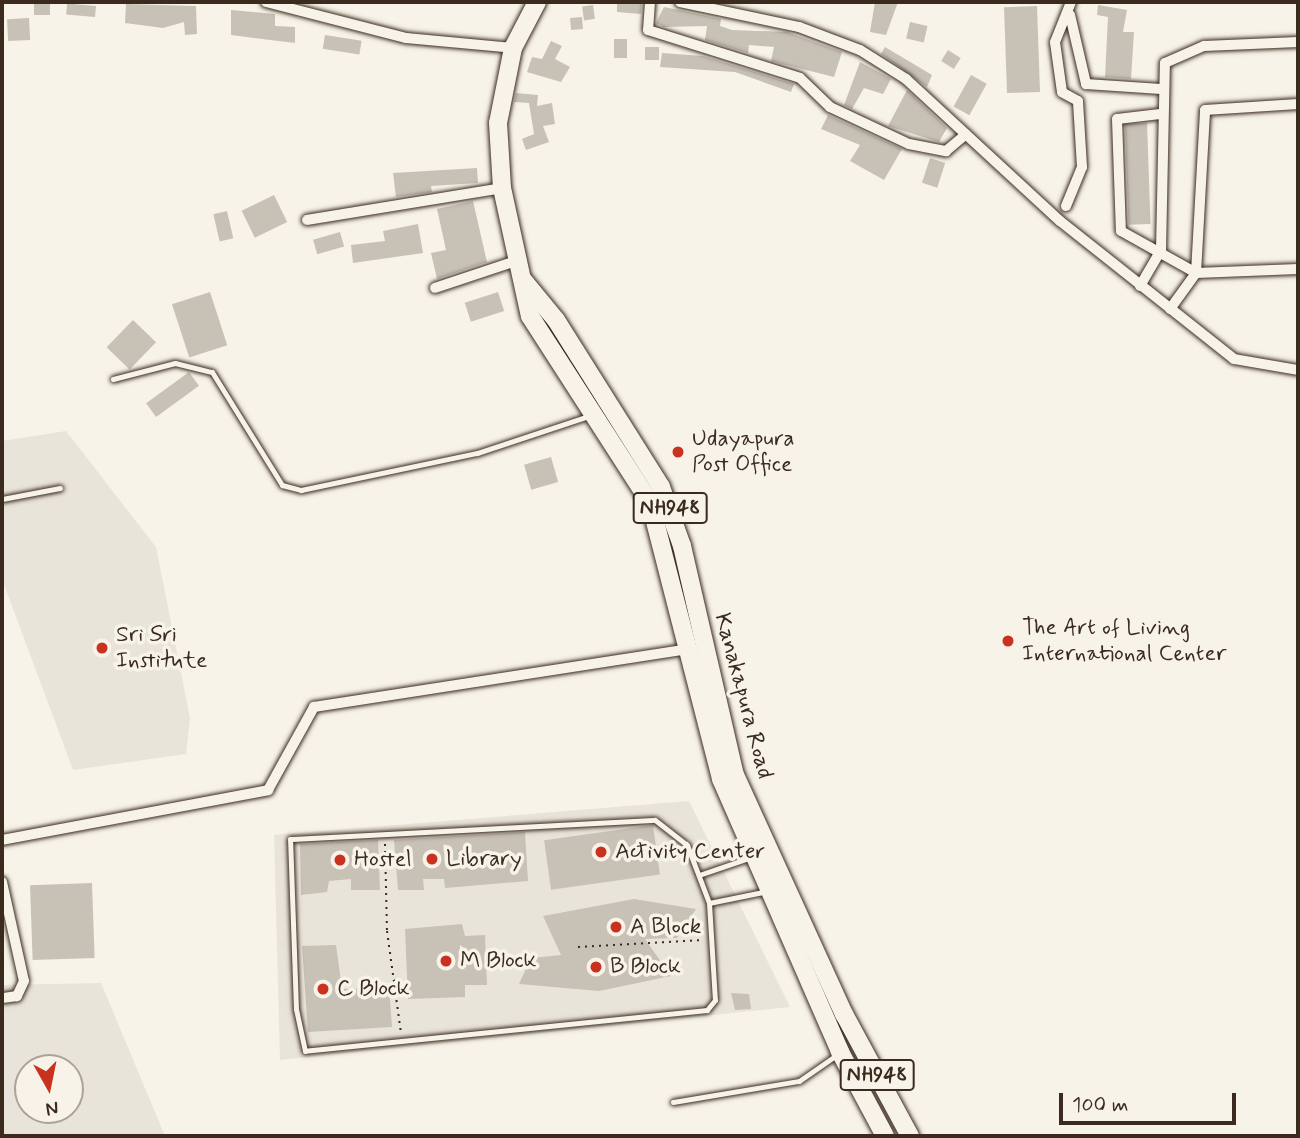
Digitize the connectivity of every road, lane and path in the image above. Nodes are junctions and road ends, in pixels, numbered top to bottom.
1 (266, 2) edge
2 (537, 2) edge
3 (650, 2) edge
4 (681, 2) edge
5 (1070, 2) edge
6 (1070, 15) junction
7 (1298, 42) edge
8 (513, 48) junction
9 (1161, 89) junction
10 (1298, 104) edge
11 (1160, 114) junction
12 (966, 134) junction
13 (502, 188) junction
14 (1066, 206) dead end
15 (307, 220) dead end
16 (1161, 250) junction
17 (518, 269) junction
18 (1298, 269) edge
19 (1196, 273) junction
20 (1140, 286) junction
21 (435, 288) dead end
22 (1170, 309) junction
23 (1298, 370) edge
24 (113, 379) dead end
25 (595, 414) junction
26 (641, 468) junction
27 (60, 488) dead end
28 (2, 499) edge
29 (695, 648) junction
30 (385, 832) junction
31 (2, 840) edge
32 (753, 857) junction
33 (699, 875) junction
34 (2, 882) edge
35 (768, 891) junction
36 (709, 903) junction
37 (711, 940) junction
38 (578, 947) dead end
39 (2, 998) edge
40 (402, 1041) junction
41 (840, 1052) junction
42 (673, 1102) dead end
43 (885, 1136) edge
44 (910, 1136) edge

1 - 8 street
2 - 8 highway, Kanakapura Road / NH948
3 - 12 street
4 - 12 street
5 - 6 street
6 - 9 street
6 - 14 street
7 - 9 street
8 - 13 highway, Kanakapura Road / NH948
9 - 11 street
10 - 19 street
11 - 16 street
11 - 16 street
12 - 20 street
13 - 15 street
13 - 17 highway, Kanakapura Road / NH948
16 - 19 street
16 - 20 street
17 - 21 street
17 - 25 highway, Kanakapura Road / NH948
17 - 26 highway, Kanakapura Road / NH948
18 - 19 street
19 - 22 street
20 - 22 street
22 - 23 street
24 - 25 lane
25 - 26 highway, Kanakapura Road / NH948
26 - 29 highway, Kanakapura Road / NH948
27 - 28 lane
29 - 31 street
29 - 32 highway, Kanakapura Road / NH948
29 - 44 highway, Kanakapura Road / NH948
30 - 33 lane
30 - 40 path
30 - 40 lane
32 - 33 lane
32 - 35 highway, Kanakapura Road / NH948
33 - 36 lane
34 - 39 street
35 - 36 lane
35 - 41 highway, Kanakapura Road / NH948
36 - 37 lane
37 - 38 path
37 - 40 lane
41 - 42 lane
41 - 43 highway, Kanakapura Road / NH948

